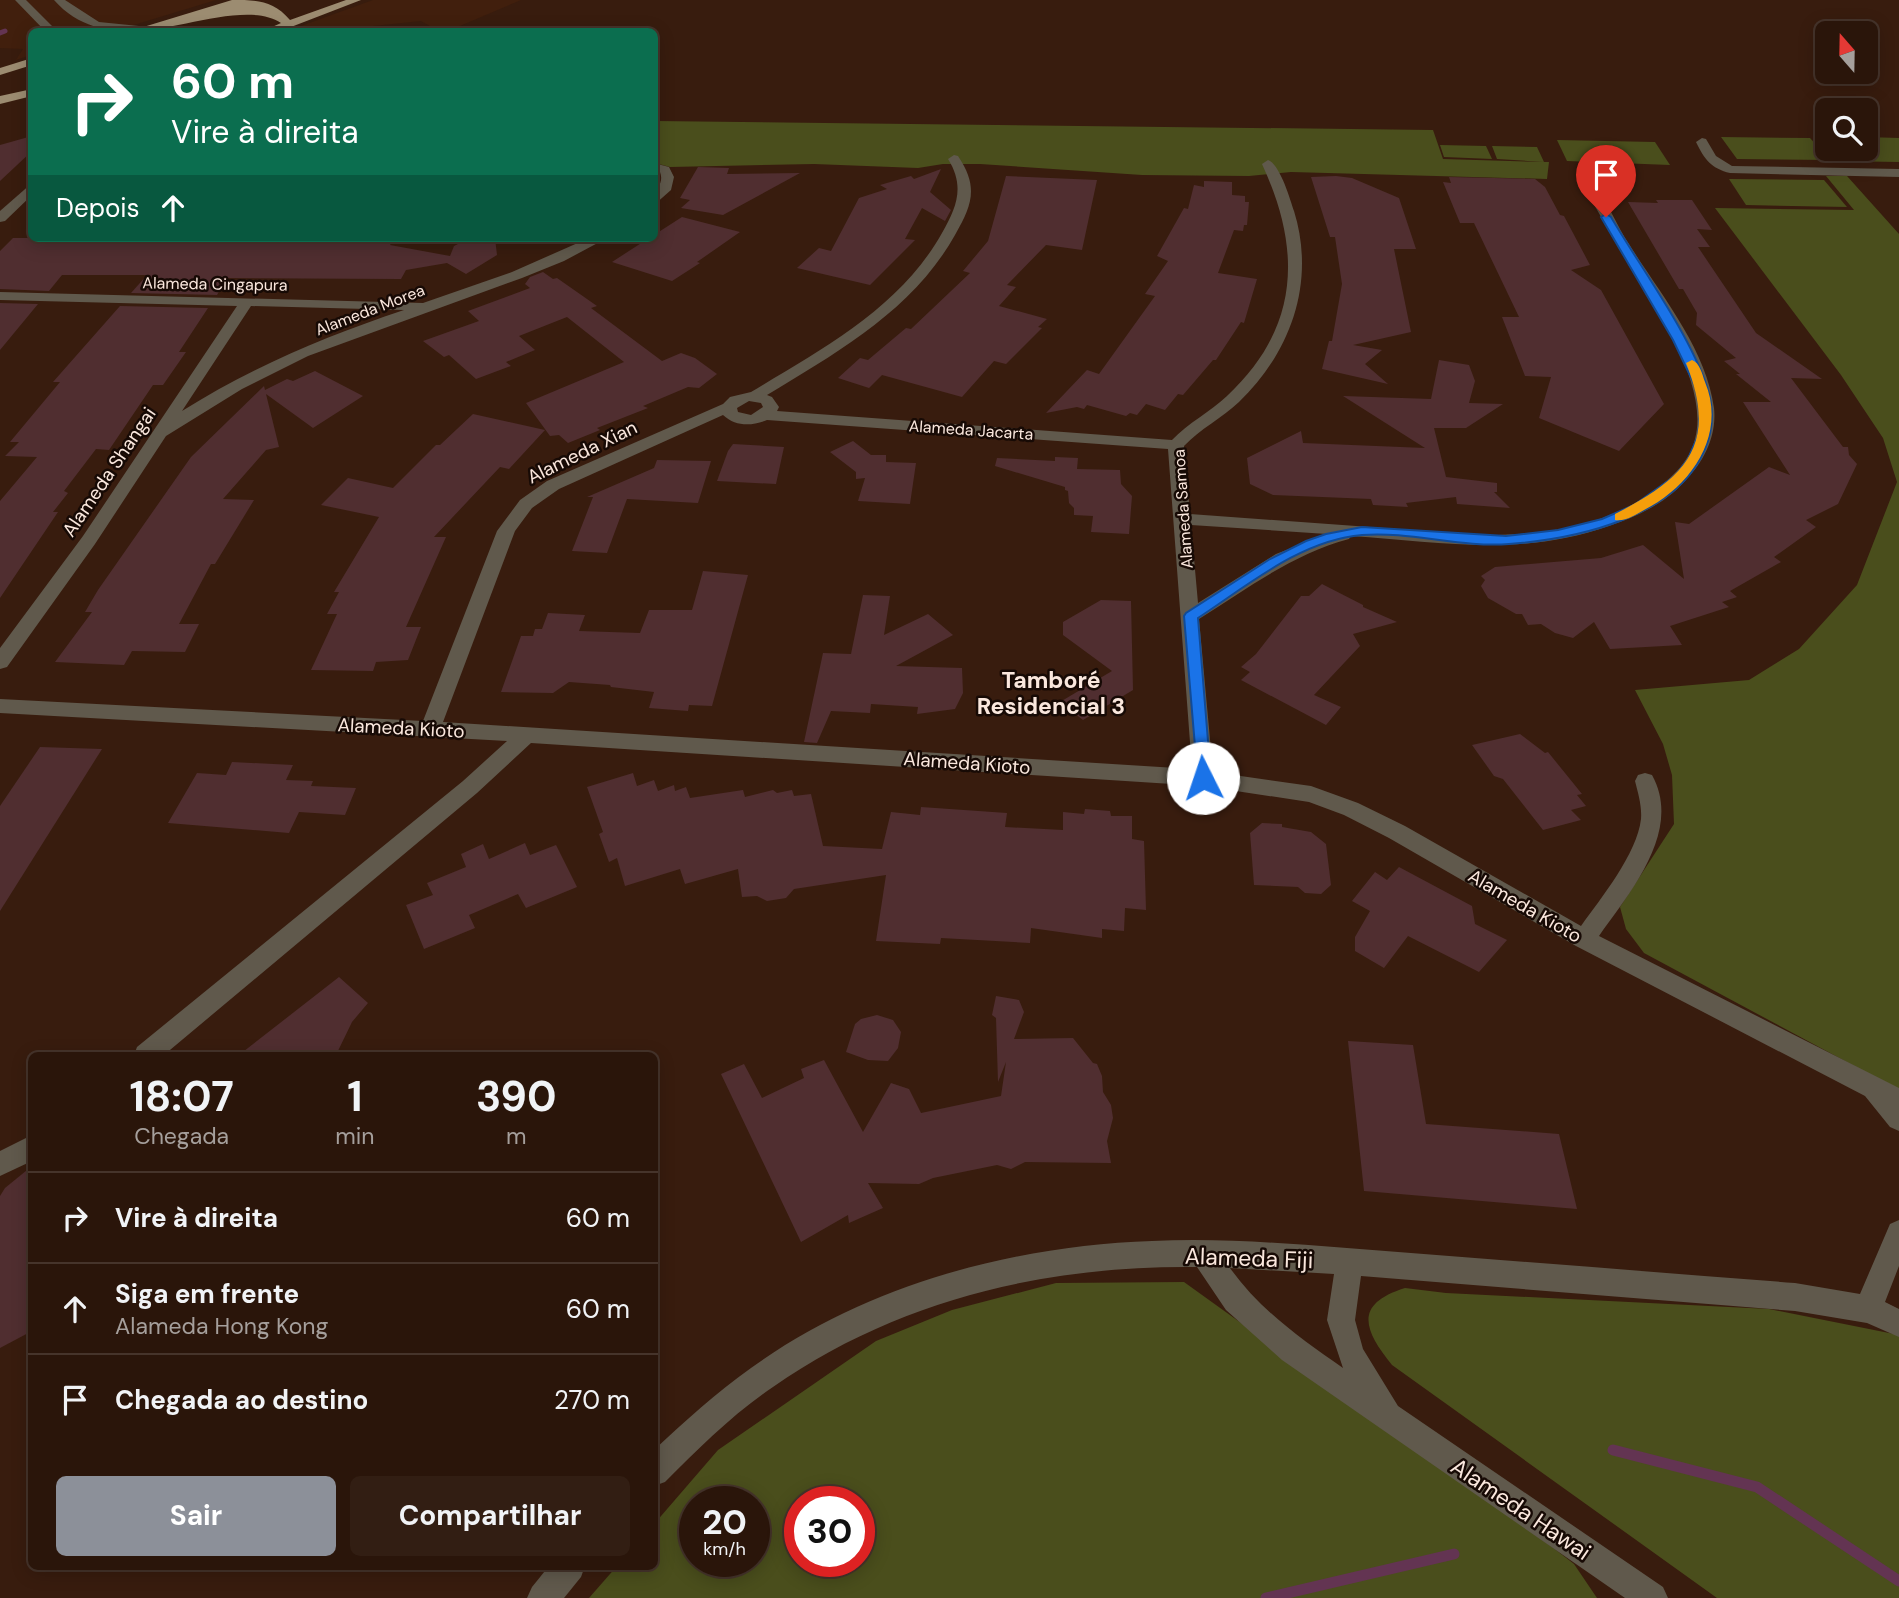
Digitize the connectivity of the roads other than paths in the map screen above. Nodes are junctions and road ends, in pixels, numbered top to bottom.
1 (20, 0) edge
2 (59, 0) edge
3 (356, 0) edge
4 (238, 2) edge
5 (63, 25) edge
6 (112, 28) edge
7 (143, 28) edge
8 (291, 28) edge
9 (28, 62) edge
10 (0, 72) edge
11 (28, 93) edge
12 (0, 100) edge
13 (1702, 142) dead end
14 (954, 159) dead end
15 (1268, 164) dead end
16 (658, 168) edge
17 (1899, 173) edge
18 (28, 191) edge
19 (1592, 191) dead end
20 (658, 196) edge
21 (0, 218) edge
22 (590, 242) edge
23 (0, 296) edge
24 (247, 302) junction
25 (430, 306) junction
26 (755, 397) junction
27 (729, 407) junction
28 (766, 415) junction
29 (162, 432) junction
30 (1177, 445) junction
31 (1183, 519) junction
32 (1255, 523) junction
33 (1362, 531) junction
34 (1295, 551) junction
35 (1191, 616) junction
36 (0, 662) edge
37 (0, 706) edge
38 (430, 729) junction
39 (527, 735) junction
40 (1203, 778) junction
41 (1645, 781) dead end
42 (1584, 939) junction
43 (150, 1052) edge
44 (1863, 1081) junction
45 (1899, 1101) edge
46 (1899, 1119) edge
47 (28, 1149) edge
48 (0, 1164) edge
49 (1899, 1233) edge
50 (1206, 1256) junction
51 (1349, 1262) junction
52 (1868, 1308) junction
53 (1899, 1323) edge
54 (1391, 1420) junction
55 (658, 1468) edge
56 (566, 1570) edge
57 (542, 1598) edge
58 (1652, 1598) edge

1 - 5 street
2 - 5 street
3 - 8 main road
4 - 7 main road
4 - 8 main road
5 - 6 street
9 - 10 main road
11 - 12 main road
13 - 17 street
14 - 26 street
15 - 30 street, Alameda Samoa
16 - 20 street
18 - 21 street
19 - 33 street
22 - 25 street, Alameda Morea
23 - 24 street, Alameda Cingapura
24 - 25 street, Alameda Cingapura
24 - 29 street, Alameda Shangai
25 - 29 street, Alameda Morea
26 - 27 street, Alameda Xian
26 - 28 street
27 - 28 street, Alameda Jacarta
27 - 38 street, Alameda Xian
28 - 30 street, Alameda Jacarta
29 - 36 street, Alameda Shangai
30 - 31 street, Alameda Samoa
31 - 32 street
31 - 35 street, Alameda Samoa
32 - 33 street
32 - 34 street
33 - 34 street
34 - 35 street
35 - 40 street, Alameda Samoa
37 - 38 street, Alameda Kioto
38 - 39 street, Alameda Kioto
39 - 40 street, Alameda Kioto
39 - 43 street
40 - 42 street, Alameda Kioto
41 - 42 street
42 - 44 street, Alameda Kioto
44 - 45 street, Alameda Kioto
44 - 46 street, Alameda Kioto
47 - 48 street
49 - 52 street
50 - 51 street, Alameda Fiji
50 - 54 street, Alameda Hawai
50 - 55 street, Alameda Fiji
51 - 52 street, Alameda Fiji
51 - 54 street, Alameda Hawai
52 - 53 street, Alameda Fiji
54 - 58 street, Alameda Hawai
56 - 57 street

